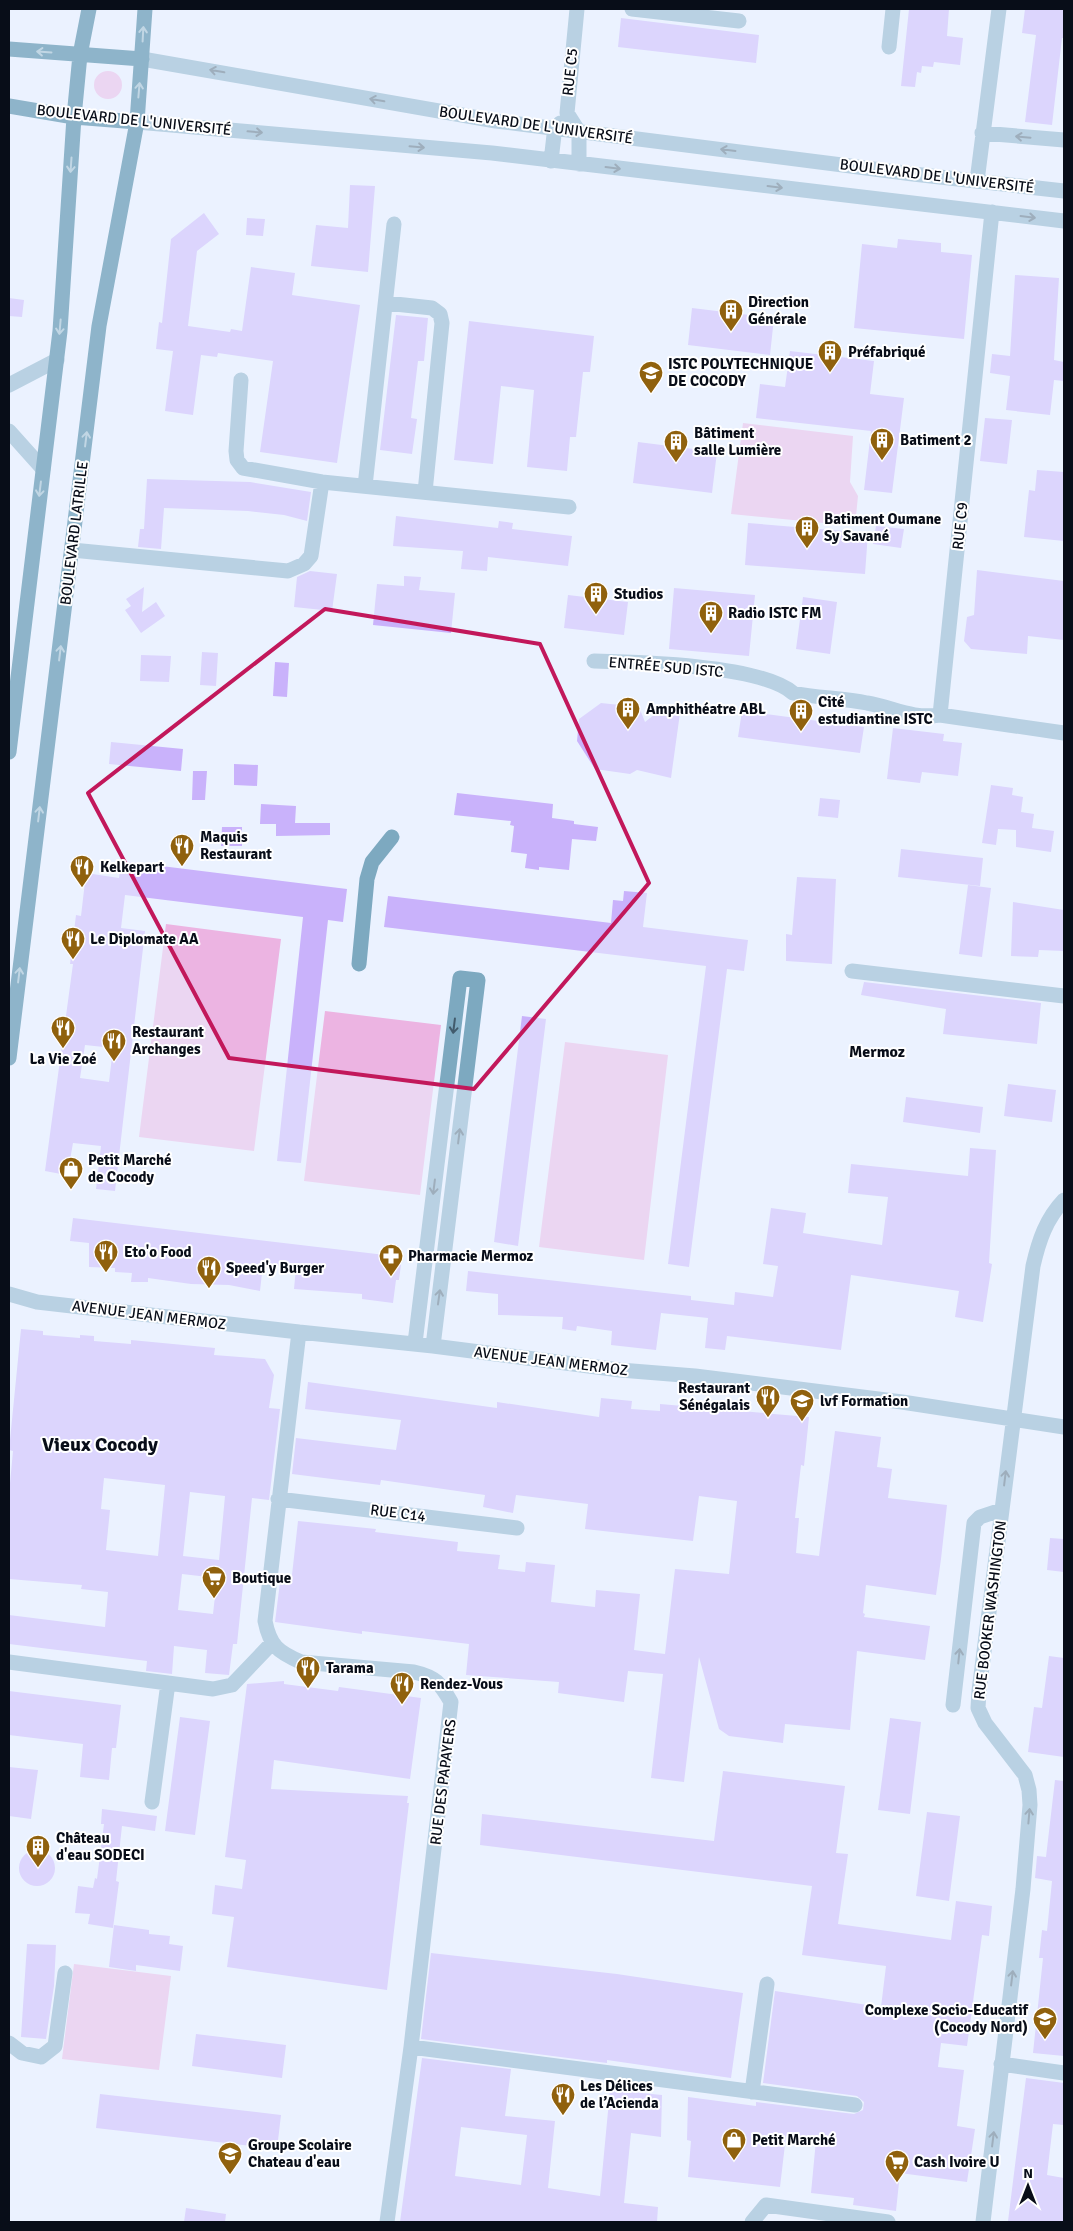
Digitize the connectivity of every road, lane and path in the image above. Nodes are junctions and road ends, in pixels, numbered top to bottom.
1 (89, 9) edge
2 (145, 9) edge
3 (577, 9) edge
4 (632, 9) edge
5 (893, 9) edge
6 (999, 9) edge
7 (739, 21) dead end
8 (889, 47) dead end
9 (9, 49) edge
10 (80, 55) junction
11 (142, 59) junction
12 (9, 106) edge
13 (567, 113) junction
14 (74, 116) junction
15 (137, 122) junction
16 (556, 129) junction
17 (579, 132) junction
18 (982, 133) junction
19 (1064, 140) edge
20 (551, 161) junction
21 (578, 164) junction
22 (977, 181) junction
23 (1064, 191) edge
24 (992, 212) junction
25 (1064, 221) edge
26 (394, 224) dead end
27 (386, 303) junction
28 (57, 360) junction
29 (241, 380) dead end
30 (10, 383) edge
31 (9, 431) edge
32 (43, 469) junction
33 (322, 482) junction
34 (365, 486) junction
35 (425, 492) junction
36 (569, 507) dead end
37 (72, 550) junction
38 (594, 661) dead end
39 (940, 715) junction
40 (1064, 733) edge
41 (9, 752) edge
42 (392, 837) dead end
43 (359, 964) dead end
44 (852, 971) dead end
45 (1064, 996) edge
46 (9, 1058) edge
47 (1064, 1200) edge
48 (9, 1294) edge
49 (37, 1302) junction
50 (9, 1306) edge
51 (299, 1332) junction
52 (415, 1344) junction
53 (433, 1346) junction
54 (1012, 1418) junction
55 (1064, 1426) edge
56 (278, 1499) junction
57 (1002, 1510) junction
58 (517, 1528) dead end
59 (272, 1643) junction
60 (9, 1662) edge
61 (168, 1683) junction
62 (954, 1705) dead end
63 (152, 1802) dead end
64 (65, 1973) dead end
65 (767, 1984) dead end
66 (9, 2043) edge
67 (411, 2048) junction
68 (1002, 2064) junction
69 (1064, 2072) edge
70 (752, 2092) junction
71 (855, 2105) dead end
72 (387, 2222) edge
73 (752, 2222) edge
74 (888, 2222) edge
75 (983, 2222) edge

1 - 10 main road
11 -> 2 main road, BOULEVARD LATRILLE
3 - 13 street, RUE C5
4 - 7 street
5 - 8 street
6 - 18 street
10 -> 9 main road, BOULEVARD DE L'UNIVERSITÉ
10 - 11 main road, BOULEVARD DE L'UNIVERSITÉ
10 - 14 main road
15 -> 11 main road, BOULEVARD LATRILLE
16 -> 11 street, BOULEVARD DE L'UNIVERSITÉ
12 - 14 main road, BOULEVARD DE L'UNIVERSITÉ
13 - 16 street
13 - 17 street, RUE C5
14 - 15 main road, BOULEVARD DE L'UNIVERSITÉ
14 -> 28 main road
15 -> 20 street, BOULEVARD DE L'UNIVERSITÉ
37 -> 15 main road, BOULEVARD LATRILLE
16 - 17 street, BOULEVARD DE L'UNIVERSITÉ
16 - 20 street
17 - 21 street
22 -> 17 street, BOULEVARD DE L'UNIVERSITÉ
19 -> 18 street
18 - 22 street
20 - 21 street, BOULEVARD DE L'UNIVERSITÉ
21 -> 24 street, BOULEVARD DE L'UNIVERSITÉ
22 - 23 street, BOULEVARD DE L'UNIVERSITÉ
24 -> 25 street, BOULEVARD DE L'UNIVERSITÉ
24 - 39 street, RUE C9
26 - 27 street
27 - 34 street
27 - 35 street
28 - 30 street
28 - 32 main road
29 - 33 street
31 - 32 street
32 -> 41 main road
33 - 34 street
33 - 37 street
34 - 35 street
35 - 36 street
46 -> 37 main road, BOULEVARD LATRILLE
38 - 39 street, ENTRÉE SUD ISTC
39 - 40 street
42 - 43 street
44 - 45 street
47 - 54 street, RUE BOOKER WASHINGTON
48 - 49 street, AVENUE JEAN MERMOZ
49 - 50 street, AVENUE JEAN MERMOZ
49 - 51 street, AVENUE JEAN MERMOZ
51 - 52 street, AVENUE JEAN MERMOZ
51 - 56 street
52 - 53 street, AVENUE JEAN MERMOZ
53 -> 52 street
53 - 54 street, AVENUE JEAN MERMOZ
54 - 55 street, AVENUE JEAN MERMOZ
57 -> 54 street, RUE BOOKER WASHINGTON
56 - 58 street, RUE C14
56 - 59 street
62 -> 57 street
68 -> 57 street, RUE BOOKER WASHINGTON
59 - 61 street
59 - 67 street, RUE DES PAPAYERS
60 - 61 street
61 - 63 street
64 - 66 street
65 - 70 street
67 - 70 street
67 - 72 street, RUE DES PAPAYERS
68 - 69 street
75 -> 68 street, RUE BOOKER WASHINGTON
70 - 71 street
73 - 74 street

